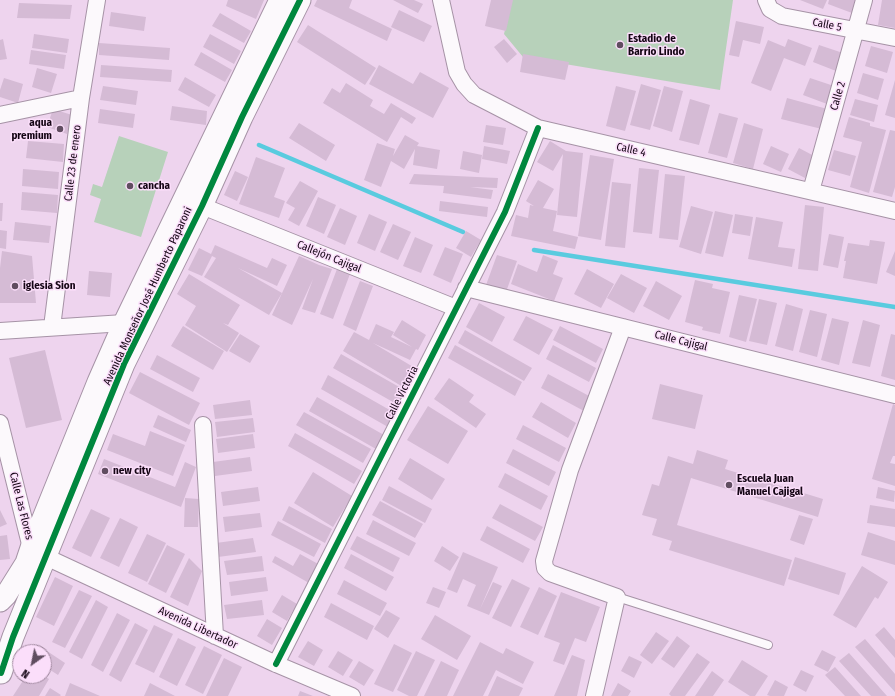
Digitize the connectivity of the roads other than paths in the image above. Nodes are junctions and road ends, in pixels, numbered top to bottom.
1 (96, 0) edge
2 (280, 0) edge
3 (300, 0) edge
4 (441, 0) edge
5 (766, 0) edge
6 (864, 0) edge
7 (856, 30) junction
8 (895, 38) edge
9 (81, 98) junction
10 (0, 115) edge
11 (538, 128) junction
12 (811, 191) junction
13 (202, 206) junction
14 (895, 211) edge
15 (466, 288) junction
16 (456, 308) junction
17 (124, 323) junction
18 (52, 327) junction
19 (623, 327) junction
20 (0, 331) edge
21 (895, 395) edge
22 (0, 423) edge
23 (203, 425) dead end
24 (39, 552) junction
25 (617, 597) junction
26 (0, 601) edge
27 (215, 636) junction
28 (768, 645) dead end
29 (276, 664) junction
30 (0, 671) edge
31 (352, 696) edge
32 (594, 696) edge

1 - 9 street, Calle 23 de enero
2 - 17 street, Avenida Monseñor José Humberto Paparoni
3 - 13 street, Avenida Monseñor José Humberto Paparoni
4 - 11 street, Calle 4
5 - 7 street, Calle 5
6 - 7 street, Calle 2
7 - 8 street, Calle 5
7 - 12 street, Calle 2
9 - 10 street
9 - 18 street, Calle 23 de enero
11 - 12 street, Calle 4
11 - 15 street, Calle Victoria
12 - 14 street, Calle 4
13 - 16 street, Callejón Cajigal
13 - 24 street, Avenida Monseñor José Humberto Paparoni
15 - 16 street, Calle Victoria
15 - 19 street, Calle Cajigal
16 - 29 street, Calle Victoria
17 - 18 street
17 - 24 street, Avenida Monseñor José Humberto Paparoni
18 - 20 street
19 - 21 street, Calle Cajigal
19 - 25 street
22 - 24 street, Calle Las Flores
23 - 27 street
24 - 26 street, Avenida Monseñor José Humberto Paparoni
24 - 27 street, Avenida Libertador
24 - 30 street, Avenida Monseñor José Humberto Paparoni
25 - 28 lane
25 - 32 street
27 - 29 street, Avenida Libertador
29 - 31 street, Avenida Libertador

